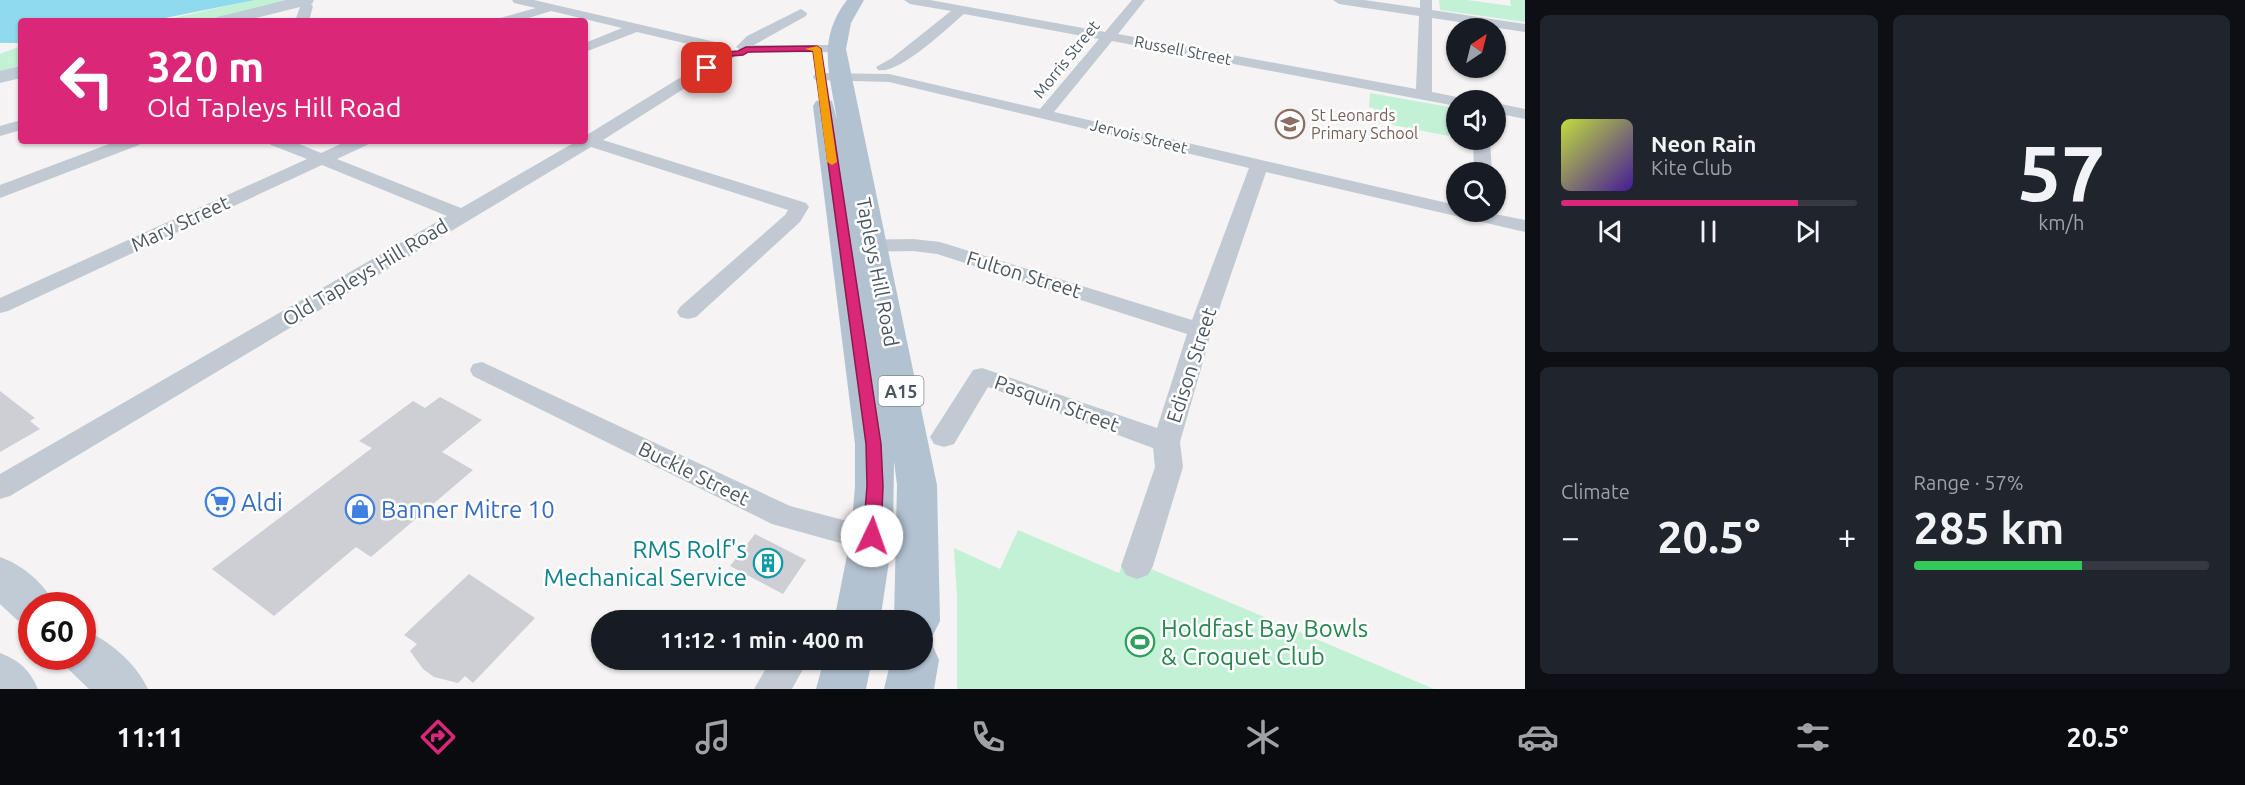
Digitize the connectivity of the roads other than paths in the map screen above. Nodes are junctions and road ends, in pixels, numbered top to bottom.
1 (518, 0) edge
2 (582, 0) edge
3 (837, 0) edge
4 (856, 0) edge
5 (910, 0) edge
6 (1139, 0) edge
7 (1339, 0) edge
8 (303, 1) edge
9 (1426, 6) edge
10 (555, 8) junction
11 (961, 10) junction
12 (801, 13) dead end
13 (235, 18) edge
14 (303, 18) edge
15 (517, 18) edge
16 (635, 28) junction
17 (1525, 28) edge
18 (825, 36) junction
19 (1107, 36) junction
20 (588, 47) edge
21 (735, 50) junction
22 (883, 67) dead end
23 (830, 77) junction
24 (1424, 95) junction
25 (1446, 99) edge
26 (1506, 110) edge
27 (1045, 113) junction
28 (1525, 114) edge
29 (18, 126) edge
30 (0, 131) edge
31 (589, 141) joint
32 (284, 144) edge
33 (354, 144) edge
34 (584, 144) edge
35 (99, 146) edge
36 (319, 158) junction
37 (1259, 165) junction
38 (0, 192) edge
39 (1446, 208) edge
40 (462, 215) junction
41 (1506, 220) edge
42 (1525, 226) edge
43 (858, 246) junction
44 (0, 306) edge
45 (688, 312) dead end
46 (1200, 330) junction
47 (482, 370) dead end
48 (944, 437) dead end
49 (1167, 442) junction
50 (0, 488) edge
51 (872, 536) junction
52 (918, 538) junction
53 (1137, 567) dead end
54 (0, 576) edge
55 (18, 592) edge
56 (859, 610) edge
57 (917, 610) edge
58 (96, 664) edge
59 (784, 670) edge
60 (846, 670) edge
61 (913, 670) edge
62 (123, 689) edge
63 (772, 689) edge
64 (841, 689) edge
65 (909, 689) edge

1 - 10 street
2 - 10 street
3 - 18 main road
4 - 18 main road, Tapleys Hill Road / A15
5 - 11 street, Russell Street
6 - 19 street, Morris Street
7 - 9 street
8 - 13 street
8 - 14 street
9 - 17 street
9 - 24 street
10 - 15 street
10 - 16 street
11 - 19 street, Russell Street
11 - 22 street
12 - 21 street, Old Tapleys Hill Road
16 - 20 street
16 - 21 street
18 - 21 street
18 - 23 main road, Tapleys Hill Road / A15
19 - 24 street, Russell Street
19 - 27 street, Morris Street
21 - 31 street, Old Tapleys Hill Road
23 - 27 street, Jervois Street
23 - 43 main road, Tapleys Hill Road / A15
24 - 25 street, Russell Street
26 - 28 street
27 - 37 street, Jervois Street
29 - 30 street
31 - 45 street
32 - 36 street
33 - 36 street, Mary Street
34 - 40 street, Old Tapleys Hill Road
35 - 38 street
36 - 40 street
36 - 44 street, Mary Street
37 - 39 street, Jervois Street
37 - 46 street, Edison Street
40 - 50 street, Old Tapleys Hill Road
41 - 42 street, Jervois Street
43 - 46 street, Fulton Street
43 - 51 main road, Tapleys Hill Road / A15
43 - 52 main road, Tapleys Hill Road / A15
46 - 49 street, Edison Street
47 - 51 street, Buckle Street
48 - 49 street, Pasquin Street
49 - 53 street, Edison Street
51 - 52 street, Buckle Street
51 - 56 main road, Tapleys Hill Road / A15
52 - 57 main road, Tapleys Hill Road / A15
54 - 55 street
58 - 62 street
59 - 63 street
60 - 64 main road
61 - 65 main road

